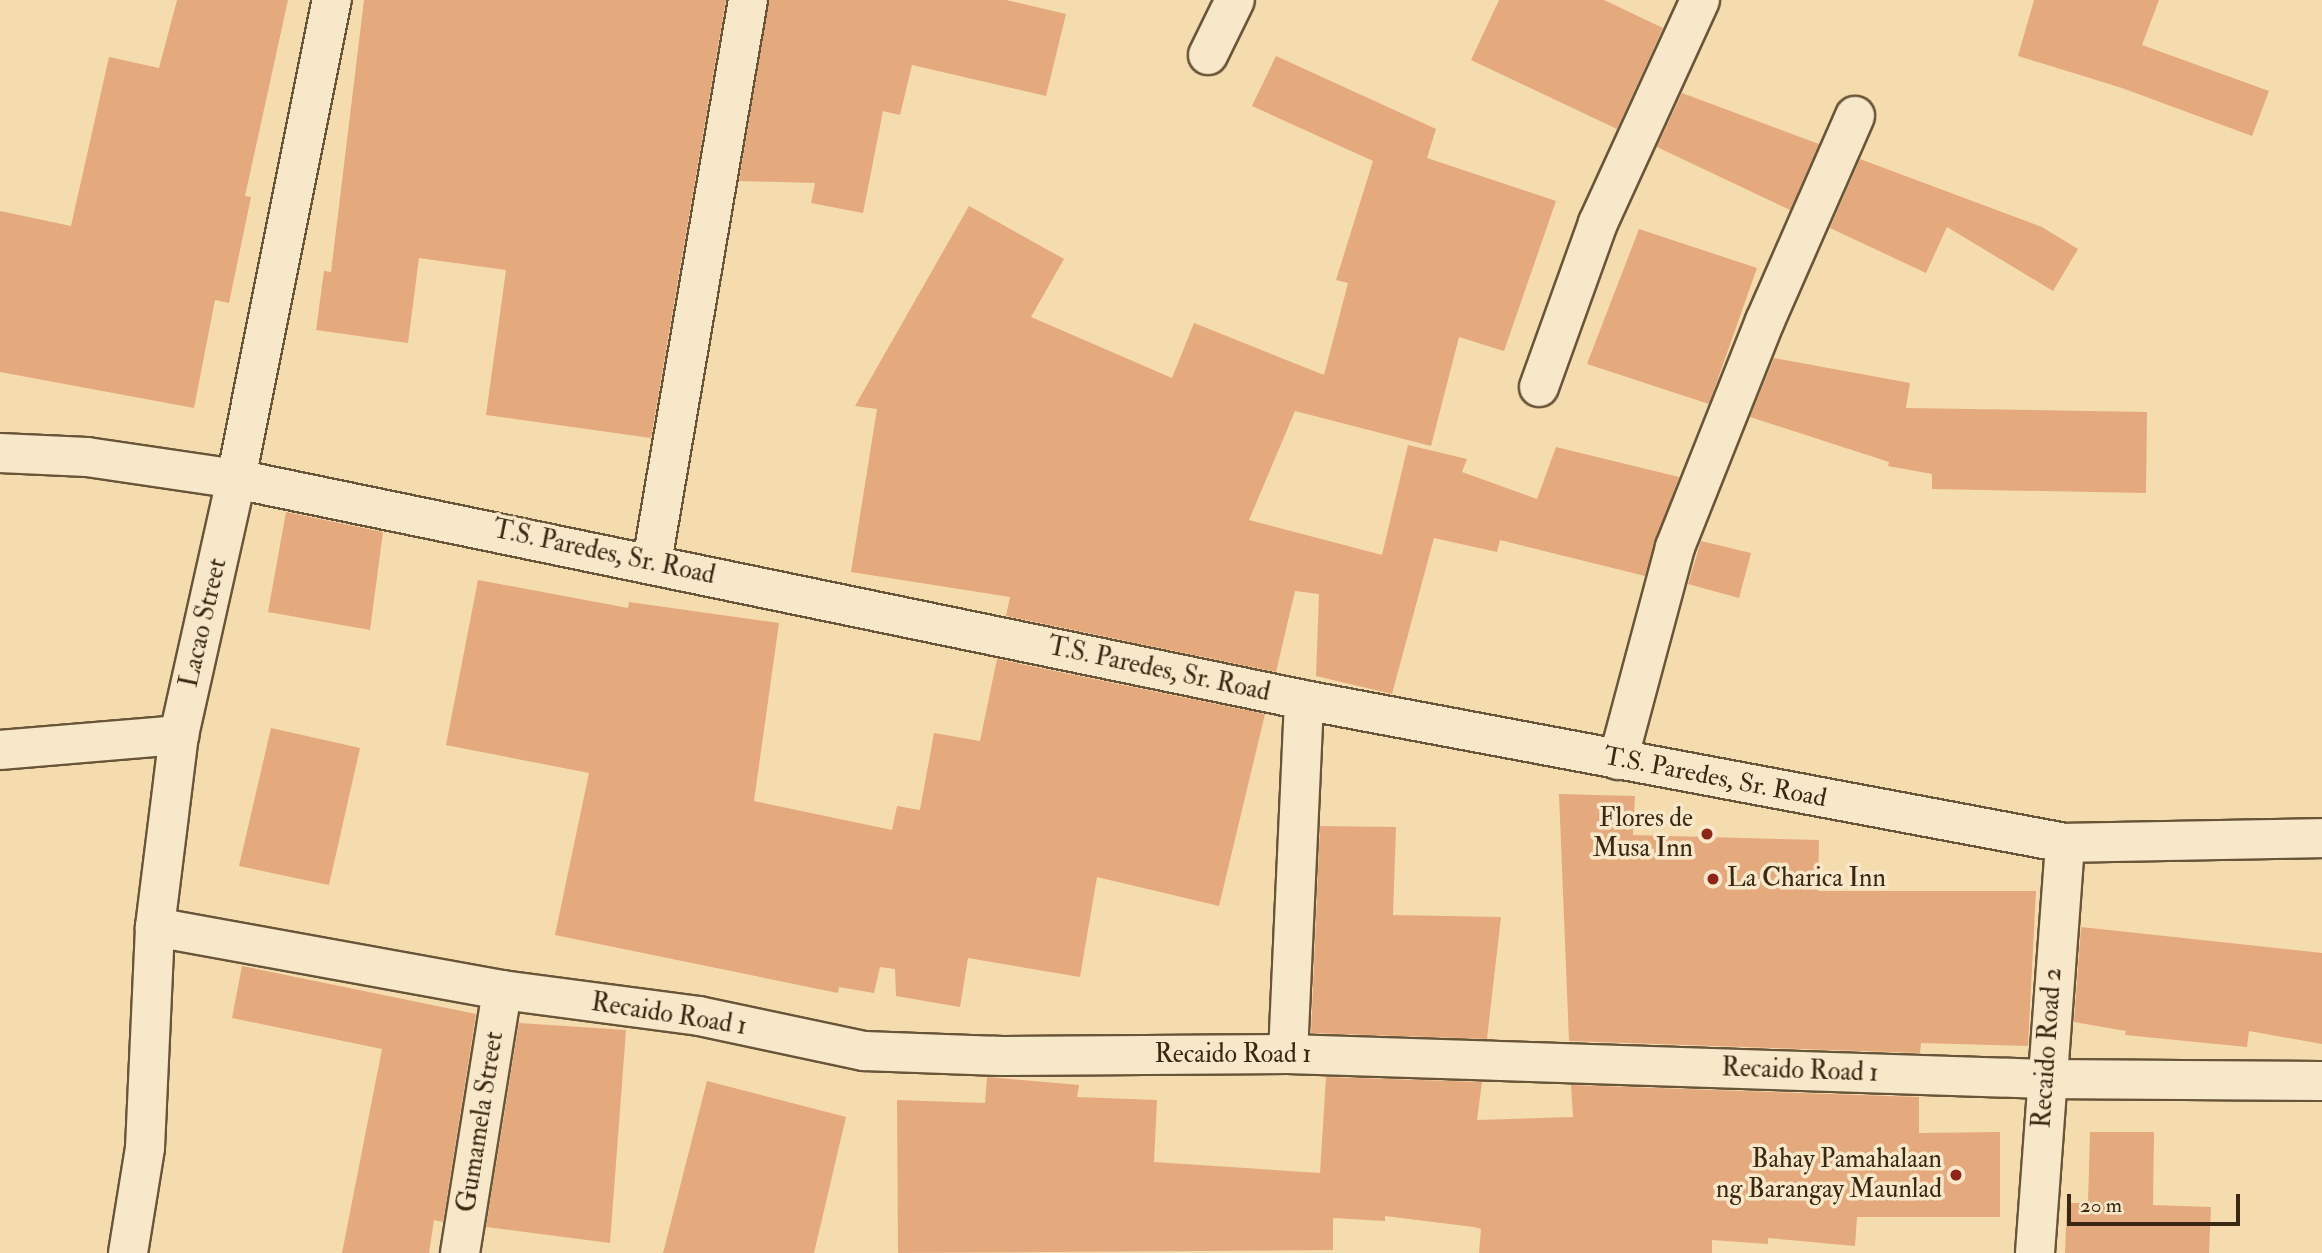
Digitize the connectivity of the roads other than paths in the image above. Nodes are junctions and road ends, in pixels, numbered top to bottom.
1 (332, 0) edge
2 (748, 0) edge
3 (1235, 0) edge
4 (1700, 0) edge
5 (1208, 55) dead end
6 (1855, 116) dead end
7 (1539, 387) dead end
8 (0, 453) edge
9 (236, 479) junction
10 (652, 562) junction
11 (1304, 700) junction
12 (179, 735) junction
13 (0, 750) edge
14 (1618, 760) junction
15 (2322, 838) edge
16 (2065, 843) junction
17 (155, 926) junction
18 (502, 990) junction
19 (1288, 1054) junction
20 (2044, 1079) junction
21 (2322, 1081) edge
22 (128, 1253) edge
23 (460, 1253) edge
24 (2035, 1253) edge

1 - 9 street, Lacao Street
2 - 10 street
3 - 5 street
4 - 7 street
6 - 14 street
8 - 9 street, T.S. Paredes, Sr. Road
9 - 10 street, T.S. Paredes, Sr. Road
9 - 12 street, Lacao Street
10 - 11 street, T.S. Paredes, Sr. Road
11 - 14 street, T.S. Paredes, Sr. Road
11 - 19 street
12 - 13 street
12 - 17 street, Lacao Street
14 - 16 street, T.S. Paredes, Sr. Road
15 - 16 street, T.S. Paredes, Sr. Road
16 - 20 street, Recaido Road 2
17 - 18 street, Recaido Road 1
17 - 22 street, Lacao Street
18 - 19 street, Recaido Road 1
18 - 23 street, Gumamela Street
19 - 20 street, Recaido Road 1
20 - 21 street, Recaido Road 1
20 - 24 street, Recaido Road 2

